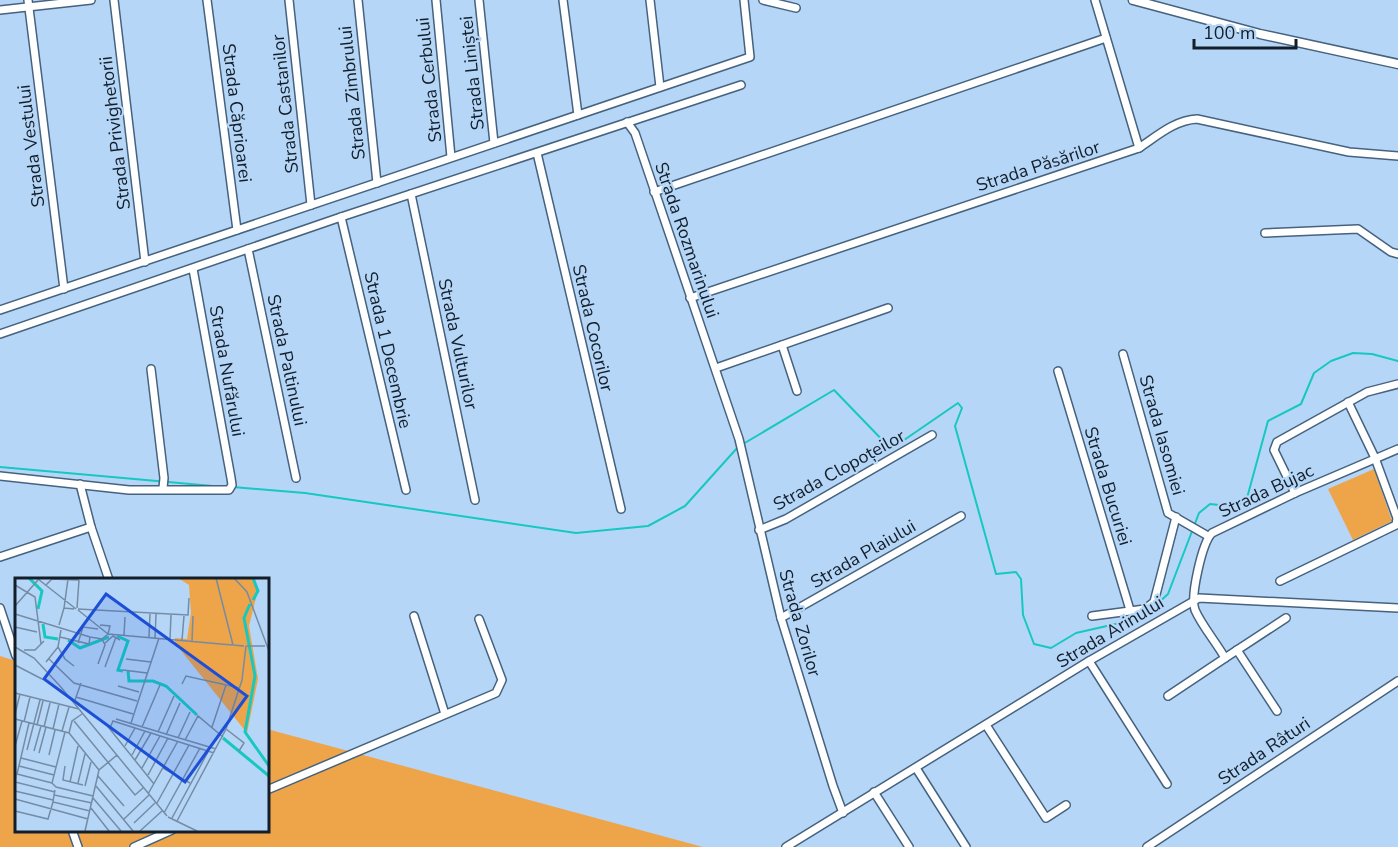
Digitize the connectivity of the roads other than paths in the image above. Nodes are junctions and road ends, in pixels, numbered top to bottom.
1 (91, 0) edge
2 (114, 0) edge
3 (207, 0) edge
4 (289, 0) edge
5 (357, 0) edge
6 (436, 0) edge
7 (480, 0) edge
8 (563, 0) edge
9 (650, 0) edge
10 (744, 0) edge
11 (763, 0) edge
12 (1095, 0) edge
13 (1133, 0) edge
14 (29, 4) edge
15 (796, 8) dead end
16 (0, 10) edge
17 (1106, 38) junction
18 (1398, 64) edge
19 (741, 85) dead end
20 (660, 87) junction
21 (578, 115) junction
22 (627, 122) junction
23 (494, 143) junction
24 (1139, 148) junction
25 (537, 153) junction
26 (1398, 156) edge
27 (451, 158) junction
28 (377, 183) junction
29 (654, 192) junction
30 (411, 194) junction
31 (311, 205) junction
32 (341, 217) junction
33 (237, 230) junction
34 (1265, 233) dead end
35 (248, 249) junction
36 (1398, 254) edge
37 (145, 262) junction
38 (193, 269) junction
39 (64, 289) junction
40 (690, 298) junction
41 (888, 308) dead end
42 (0, 310) edge
43 (0, 334) edge
44 (782, 345) junction
45 (1124, 354) dead end
46 (716, 368) junction
47 (151, 369) dead end
48 (1058, 371) dead end
49 (1398, 384) edge
50 (796, 391) dead end
51 (1348, 402) junction
52 (932, 435) dead end
53 (739, 439) joint
54 (1398, 449) edge
55 (1375, 458) junction
56 (0, 476) edge
57 (296, 478) dead end
58 (80, 484) junction
59 (163, 489) junction
60 (406, 490) dead end
61 (1295, 493) junction
62 (475, 500) dead end
63 (621, 509) dead end
64 (961, 516) dead end
65 (1176, 517) junction
66 (91, 526) junction
67 (759, 530) junction
68 (1208, 536) junction
69 (0, 557) edge
70 (108, 578) edge
71 (1280, 581) dead end
72 (1194, 600) junction
73 (0, 608) edge
74 (1398, 608) edge
75 (1130, 610) junction
76 (1092, 615) dead end
77 (414, 616) dead end
78 (781, 618) junction
79 (1286, 618) dead end
80 (479, 619) dead end
81 (13, 635) edge
82 (1237, 650) junction
83 (1225, 658) junction
84 (1089, 661) junction
85 (1398, 681) edge
86 (1168, 696) dead end
87 (1277, 711) dead end
88 (445, 714) junction
89 (986, 725) junction
90 (916, 768) junction
91 (1167, 784) dead end
92 (268, 790) edge
93 (874, 792) junction
94 (1066, 805) dead end
95 (843, 813) junction
96 (72, 832) edge
97 (170, 832) edge
98 (78, 847) edge
99 (134, 847) edge
100 (786, 847) edge
101 (909, 847) edge
102 (966, 847) edge
103 (1147, 847) edge

1 - 14 street
2 - 37 street, Strada Privighetorii
3 - 33 street, Strada Căprioarei
4 - 31 street, Strada Castanilor
5 - 28 street, Strada Zimbrului
6 - 27 street, Strada Cerbului
7 - 23 street, Strada Liniștei
8 - 21 street
9 - 20 street
10 - 20 street
11 - 15 street
12 - 17 street
13 - 18 main road
14 - 16 street
14 - 39 street, Strada Vestului
17 - 24 street
17 - 29 street
19 - 22 street
20 - 21 street
21 - 23 street
22 - 25 street
22 - 29 street, Strada Rozmarinului
23 - 27 street
24 - 26 street, Strada Păsărilor
24 - 40 street, Strada Păsărilor
25 - 30 street
25 - 63 street, Strada Cocorilor
27 - 28 street
28 - 31 street
29 - 40 street, Strada Rozmarinului
30 - 32 street
30 - 62 street, Strada Vulturilor
31 - 33 street
32 - 35 street
32 - 60 street, Strada 1 Decembrie
33 - 37 street
34 - 36 street
35 - 38 street
35 - 57 street, Strada Paltinului
37 - 39 street
38 - 43 street
38 - 59 street, Strada Nufărului
39 - 42 street
40 - 46 street, Strada Rozmarinului
41 - 44 street
44 - 46 street
44 - 50 street
45 - 65 street, Strada Iasomiei
46 - 53 street, Strada Rozmarinului
47 - 59 street
48 - 75 street, Strada Bucuriei
49 - 51 street
51 - 55 street
51 - 61 street
52 - 67 street, Strada Clopoțeilor
53 - 67 street, Strada Zorilor
54 - 55 street, Strada Bujac
55 - 61 street, Strada Bujac
55 - 71 street
56 - 58 street
58 - 59 street
58 - 66 street
61 - 68 street, Strada Bujac
64 - 78 street, Strada Plaiului
65 - 68 street, Strada Iasomiei
65 - 75 street
66 - 69 street
66 - 70 street
67 - 78 street, Strada Zorilor
68 - 72 street, Strada Bujac
72 - 74 street
72 - 83 street
72 - 84 street, Strada Arinului
73 - 81 street
75 - 76 street
77 - 88 street
78 - 95 street, Strada Zorilor
79 - 82 street
80 - 88 street
82 - 83 street
82 - 87 street
83 - 86 street
84 - 89 street, Strada Arinului
84 - 91 street
85 - 103 street, Strada Râturi
88 - 92 street
89 - 90 street, Strada Arinului
89 - 94 street
90 - 93 street, Strada Arinului
90 - 102 street
93 - 95 street, Strada Arinului
93 - 101 street
95 - 100 street, Strada Arinului
96 - 98 street
97 - 99 street

